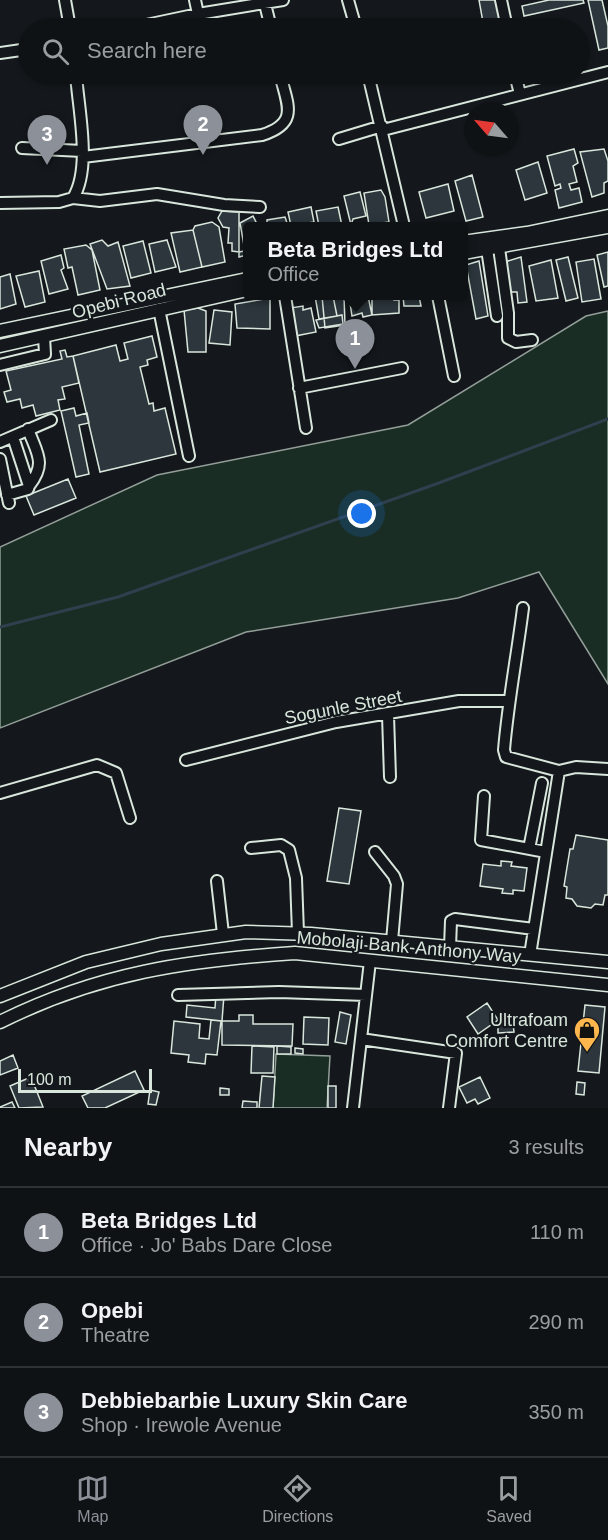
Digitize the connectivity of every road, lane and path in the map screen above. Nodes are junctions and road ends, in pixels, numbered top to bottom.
1 (65, 0) edge
2 (195, 0) edge
3 (283, 0) edge
4 (348, 0) edge
5 (501, 0) edge
6 (265, 4) junction
7 (198, 14) junction
8 (68, 18) edge
9 (179, 18) edge
10 (268, 18) edge
11 (353, 18) edge
12 (505, 18) edge
13 (18, 50) edge
14 (0, 53) edge
15 (608, 72) edge
16 (590, 76) edge
17 (77, 84) edge
18 (282, 84) edge
19 (371, 84) edge
20 (518, 84) edge
21 (560, 84) edge
22 (520, 94) junction
23 (382, 128) junction
24 (339, 140) dead end
25 (22, 148) dead end
26 (82, 154) junction
27 (73, 198) junction
28 (0, 203) edge
29 (261, 207) dead end
30 (608, 216) edge
31 (403, 222) edge
32 (608, 227) edge
33 (468, 241) edge
34 (492, 248) junction
35 (468, 252) edge
36 (243, 280) edge
37 (243, 291) edge
38 (286, 300) edge
39 (439, 300) edge
40 (159, 309) junction
41 (497, 316) dead end
42 (1, 330) edge
43 (44, 337) junction
44 (532, 339) dead end
45 (0, 345) edge
46 (0, 364) edge
47 (402, 368) dead end
48 (454, 376) dead end
49 (299, 388) junction
50 (51, 420) dead end
51 (306, 428) dead end
52 (28, 429) junction
53 (13, 437) junction
54 (0, 442) edge
55 (189, 456) dead end
56 (0, 459) edge
57 (29, 486) junction
58 (523, 608) dead end
59 (508, 701) junction
60 (388, 715) junction
61 (186, 760) dead end
62 (608, 769) edge
63 (559, 771) junction
64 (390, 777) dead end
65 (542, 783) dead end
66 (0, 793) edge
67 (484, 796) dead end
68 (130, 818) dead end
69 (251, 848) dead end
70 (530, 849) junction
71 (375, 852) dead end
72 (546, 852) junction
73 (217, 881) dead end
74 (534, 929) junction
75 (298, 933) junction
76 (344, 933) dead end
77 (223, 934) junction
78 (358, 934) dead end
79 (393, 941) junction
80 (450, 947) junction
81 (530, 955) junction
82 (370, 961) junction
83 (608, 962) edge
84 (608, 985) edge
85 (178, 995) dead end
86 (366, 995) junction
87 (0, 996) edge
88 (0, 1022) edge
89 (361, 1040) junction
90 (353, 1108) edge
91 (449, 1108) edge

1 - 8 street
2 - 7 street
3 - 6 street
4 - 11 street
5 - 12 street
6 - 7 street
6 - 10 street
7 - 9 street
13 - 14 street
15 - 16 street
17 - 26 street
18 - 26 street
19 - 23 street
20 - 22 street
21 - 22 street
22 - 23 street
23 - 24 street
23 - 31 street
25 - 26 street
26 - 27 street
27 - 28 street
27 - 29 street
30 - 33 main road
32 - 34 main road
34 - 35 main road
34 - 41 street
34 - 44 street
36 - 42 main road, Opebi Road
37 - 40 main road, Opebi Road
38 - 49 street
39 - 48 street
40 - 43 main road, Opebi Road
40 - 55 street
43 - 45 main road, Opebi Road
43 - 46 street
47 - 49 street
49 - 51 street
50 - 52 street
52 - 53 street
52 - 57 street
53 - 54 street
53 - 57 street
56 - 57 street
58 - 59 street
59 - 60 street, Sogunle Street
59 - 63 street
60 - 61 street, Sogunle Street
60 - 64 street
62 - 63 street
63 - 72 street
65 - 70 street
66 - 68 street
67 - 70 street
69 - 75 street
70 - 72 street
71 - 79 street
72 - 74 street
73 - 77 street
74 - 80 street
74 - 81 street
75 - 77 main road, Mobolaji Bank-Anthony Way
75 - 79 main road, Mobolaji Bank-Anthony Way
76 - 78 street
77 - 87 main road, Mobolaji Bank-Anthony Way
79 - 80 main road, Mobolaji Bank-Anthony Way
80 - 81 main road, Mobolaji Bank-Anthony Way
81 - 83 main road, Mobolaji Bank-Anthony Way
82 - 84 main road, Mobolaji Bank-Anthony Way
82 - 86 street
82 - 88 main road, Mobolaji Bank-Anthony Way
85 - 86 street
86 - 89 street
89 - 90 street
89 - 91 street

